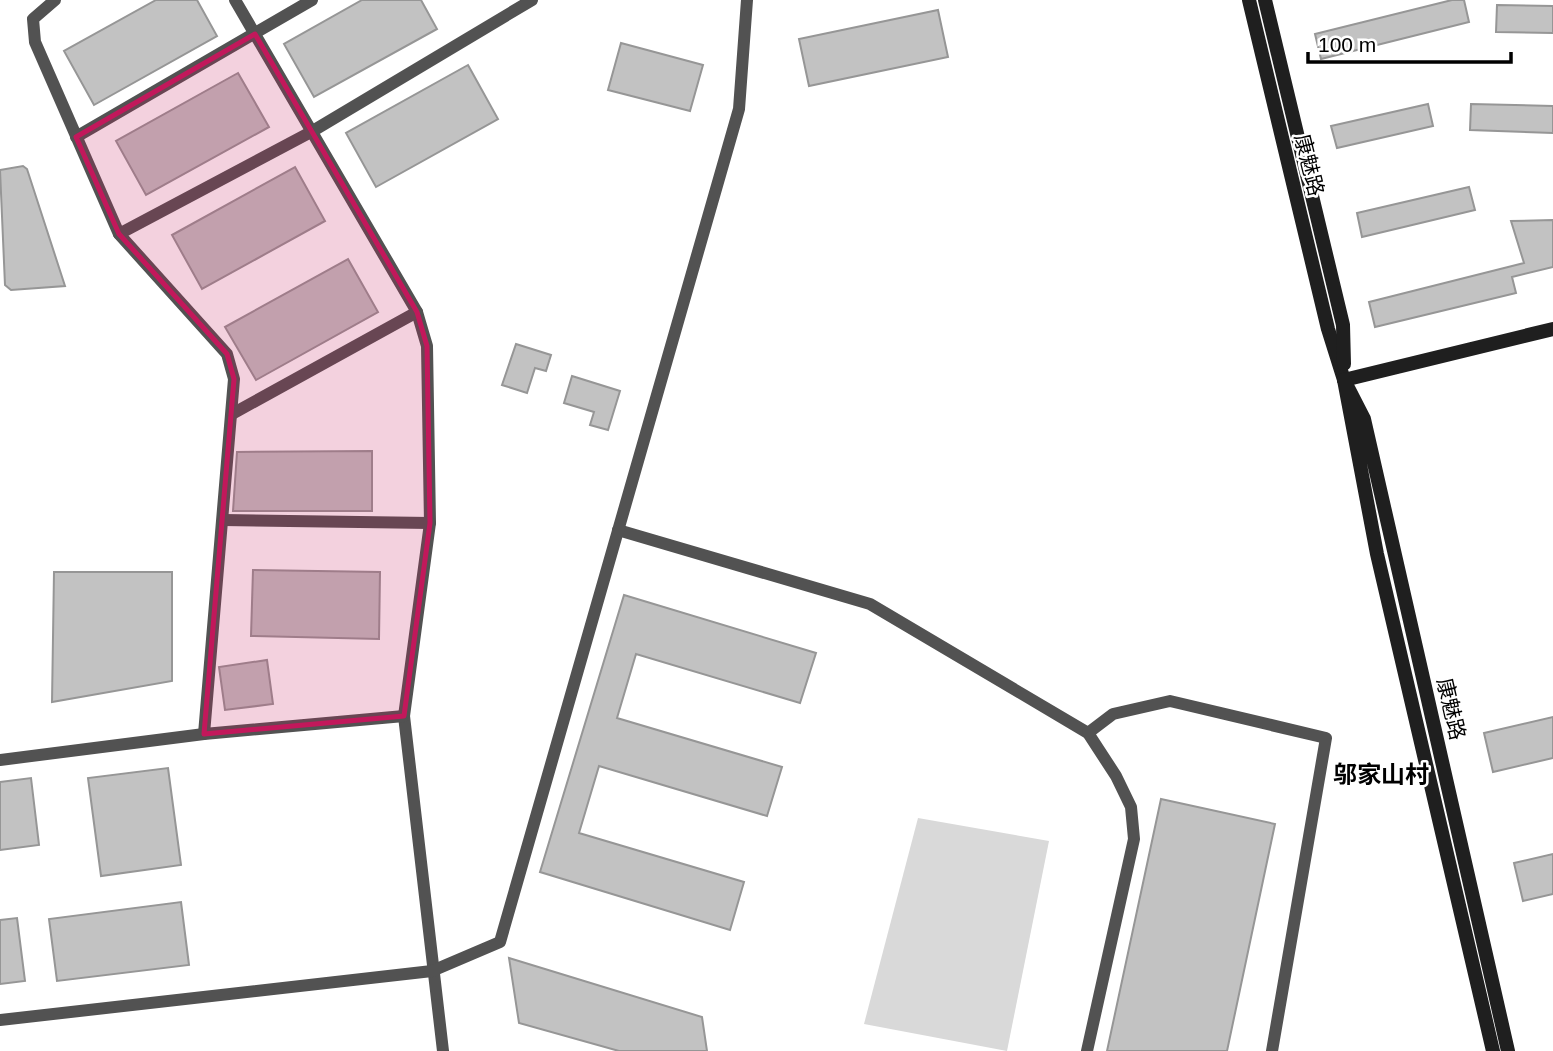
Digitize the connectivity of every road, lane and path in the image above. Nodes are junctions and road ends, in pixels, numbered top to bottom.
1 (55, 0) edge
2 (235, 0) edge
3 (312, 0) edge
4 (532, 0) edge
5 (747, 0) edge
6 (1249, 0) edge
7 (1265, 0) edge
8 (255, 34) junction
9 (311, 132) junction
10 (76, 137) junction
11 (119, 234) junction
12 (417, 312) junction
13 (1553, 328) edge
14 (1344, 380) junction
15 (232, 414) junction
16 (223, 520) junction
17 (430, 523) junction
18 (618, 530) junction
19 (404, 716) junction
20 (1088, 733) junction
21 (204, 734) junction
22 (0, 760) edge
23 (432, 971) junction
24 (0, 1020) edge
25 (443, 1051) edge
26 (1087, 1051) edge
27 (1272, 1051) edge
28 (1493, 1051) edge
29 (1508, 1051) edge

1 - 10 street
2 - 8 street
3 - 8 street
4 - 9 street
5 - 18 street
6 - 14 main road, 康魅路
7 - 14 main road, 康魅路
8 - 9 street
8 - 10 street
9 - 11 street
9 - 12 street
10 - 11 street
11 - 15 street
12 - 15 street
12 - 17 street
13 - 14 main road
14 - 28 main road, 康魅路
14 - 29 main road, 康魅路
15 - 16 street
16 - 17 street
16 - 21 street
17 - 19 street
18 - 20 street
18 - 23 street
19 - 21 street
19 - 23 street
20 - 26 street
20 - 27 street
21 - 22 street
23 - 24 street
23 - 25 street

